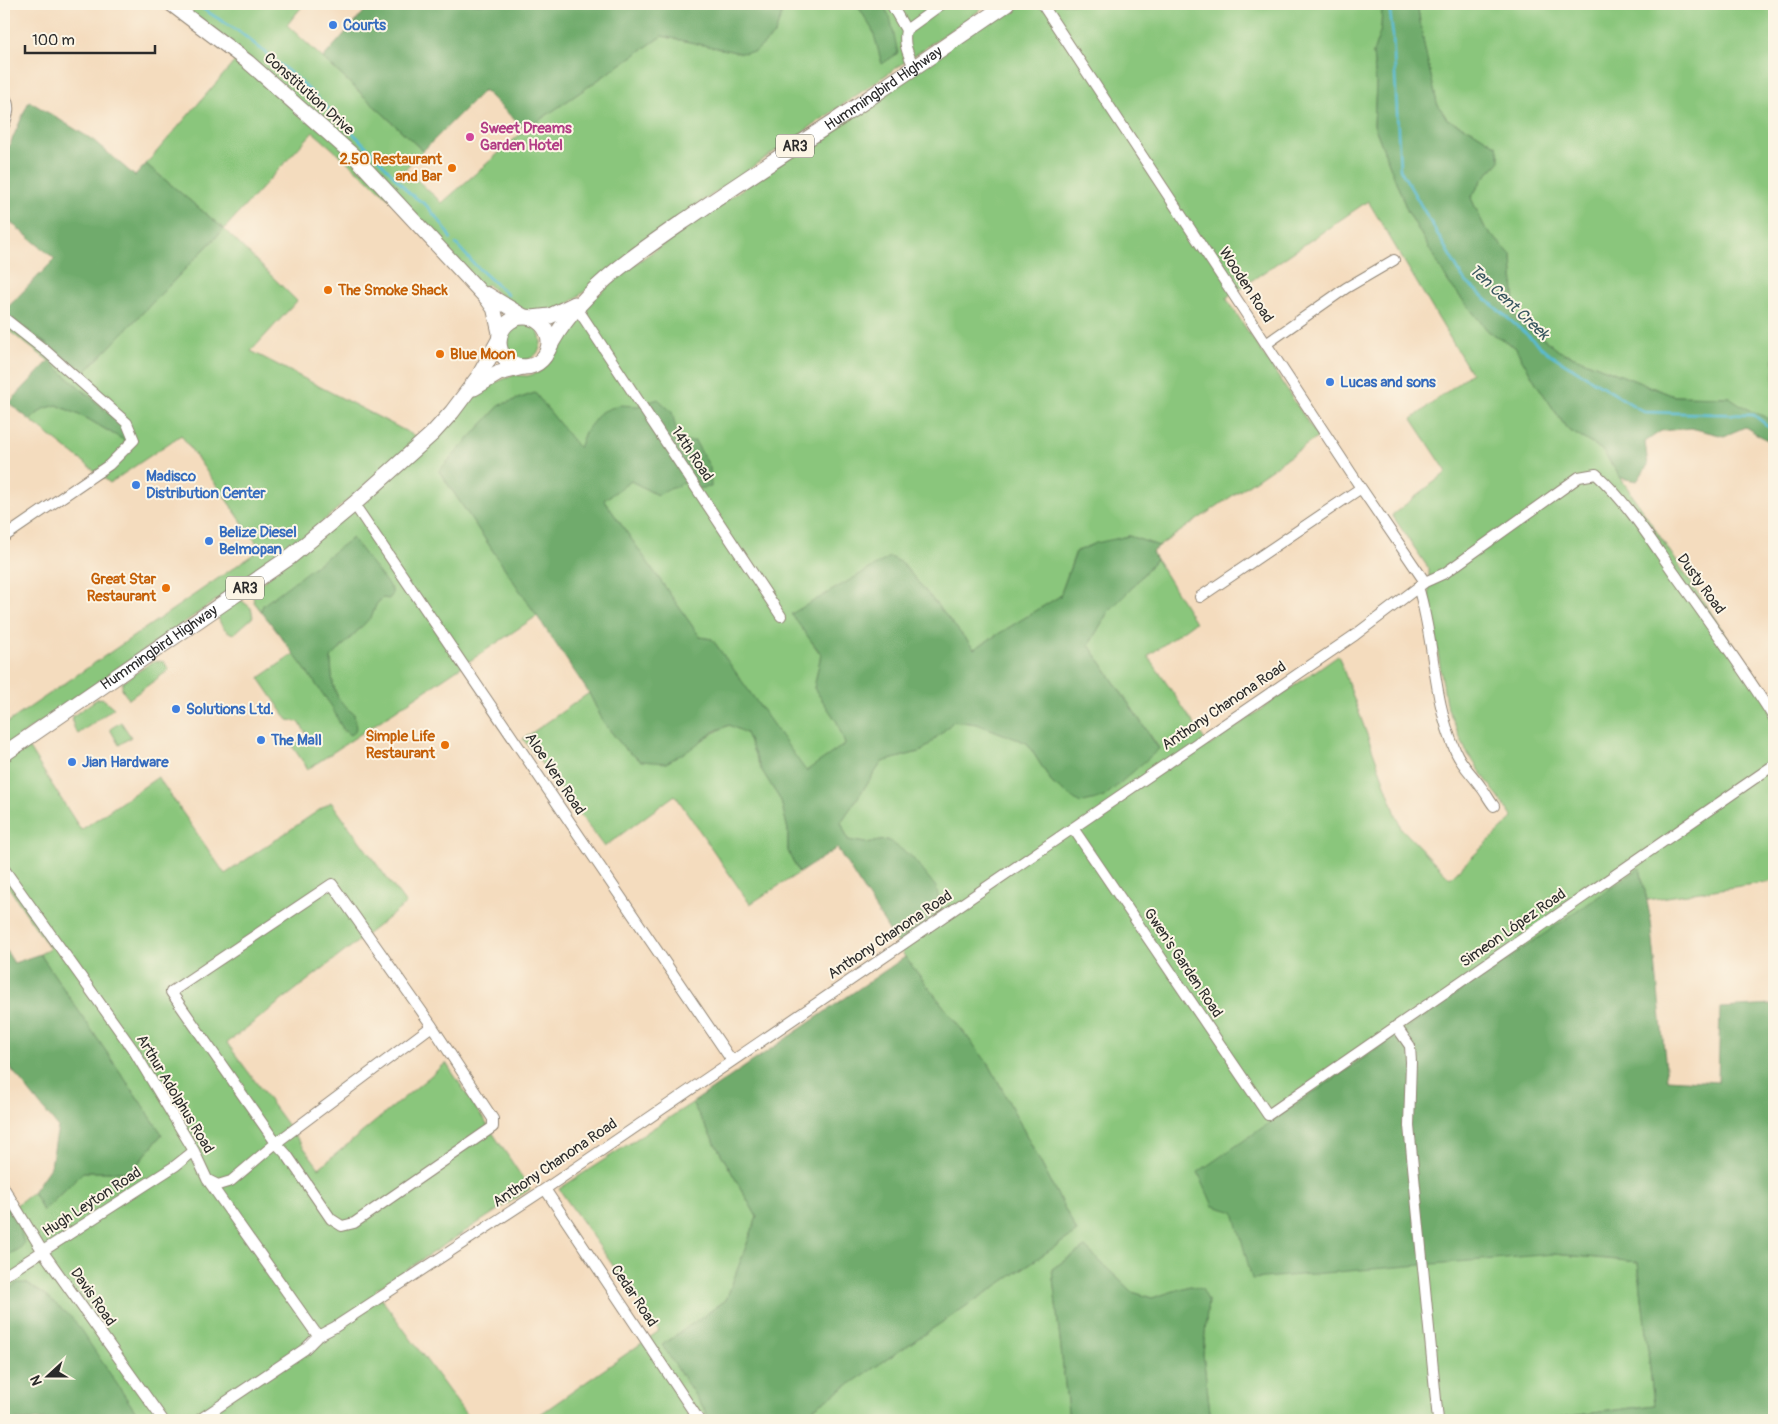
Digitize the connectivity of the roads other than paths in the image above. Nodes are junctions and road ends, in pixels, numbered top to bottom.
1 (171, 4) edge
2 (891, 4) edge
3 (942, 4) edge
4 (1007, 4) edge
5 (1042, 4) edge
6 (906, 30) junction
7 (914, 67) junction
8 (4, 96) edge
9 (4, 125) edge
10 (1394, 260) dead end
11 (476, 286) junction
12 (589, 295) junction
13 (577, 308) junction
14 (528, 317) junction
15 (4, 318) edge
16 (499, 337) junction
17 (1266, 344) junction
18 (548, 350) junction
19 (523, 368) junction
20 (465, 396) junction
21 (1596, 474) joint
22 (1361, 488) junction
23 (354, 504) junction
24 (4, 537) edge
25 (1422, 584) junction
26 (1200, 597) dead end
27 (781, 616) dead end
28 (1774, 718) edge
29 (4, 754) edge
30 (1774, 766) edge
31 (1494, 806) dead end
32 (1073, 828) junction
33 (4, 869) edge
34 (432, 1026) junction
35 (1396, 1026) junction
36 (732, 1061) junction
37 (1268, 1115) joint
38 (276, 1143) junction
39 (194, 1151) junction
40 (207, 1179) junction
41 (4, 1188) edge
42 (545, 1188) junction
43 (43, 1252) junction
44 (4, 1276) edge
45 (318, 1336) junction
46 (163, 1420) edge
47 (199, 1420) edge
48 (699, 1420) edge
49 (1438, 1420) edge

1 - 11 main road, Constitution Drive
2 - 6 street
3 - 6 street
4 - 7 main road, Hummingbird Highway / AR3
5 - 17 street, Wooden Road
6 - 7 street
7 - 12 main road, Hummingbird Highway / AR3
8 - 9 street
10 - 17 street
11 - 14 main road, Constitution Drive
11 - 16 main road, Constitution Drive
12 - 13 main road, Hummingbird Highway / AR3
12 - 14 main road, Hummingbird Highway / AR3
13 - 18 main road, Hummingbird Highway / AR3
13 - 27 street, 14th Road
14 - 16 main road
14 - 18 main road
15 - 24 street
16 - 19 main road
16 - 20 main road, Hummingbird Highway / AR3
17 - 22 street, Wooden Road
18 - 19 main road
19 - 20 main road, Hummingbird Highway / AR3
20 - 23 main road, Hummingbird Highway / AR3
21 - 25 street, Anthony Chanona Road
21 - 28 street, Dusty Road
22 - 25 street, Wooden Road
22 - 26 street
23 - 29 main road, Hummingbird Highway / AR3
23 - 36 street, Aloe Vera Road
25 - 31 street, Wooden Road
25 - 32 street, Anthony Chanona Road
30 - 35 street, Simeon López Road
32 - 36 street, Anthony Chanona Road
32 - 37 street, Gwen's Garden Road
33 - 39 street, Arthur Adolphus Road
34 - 38 street
34 - 38 street
34 - 38 street
35 - 37 street, Simeon López Road
35 - 49 street
36 - 42 street, Anthony Chanona Road
38 - 40 street
39 - 40 street, Arthur Adolphus Road
39 - 43 street, Hugh Leyton Road
40 - 45 street, Arthur Adolphus Road
41 - 43 street, Davis Road
42 - 45 street, Anthony Chanona Road
42 - 48 street, Cedar Road
43 - 44 street, Hugh Leyton Road
43 - 46 street, Davis Road
45 - 47 street, Anthony Chanona Road

